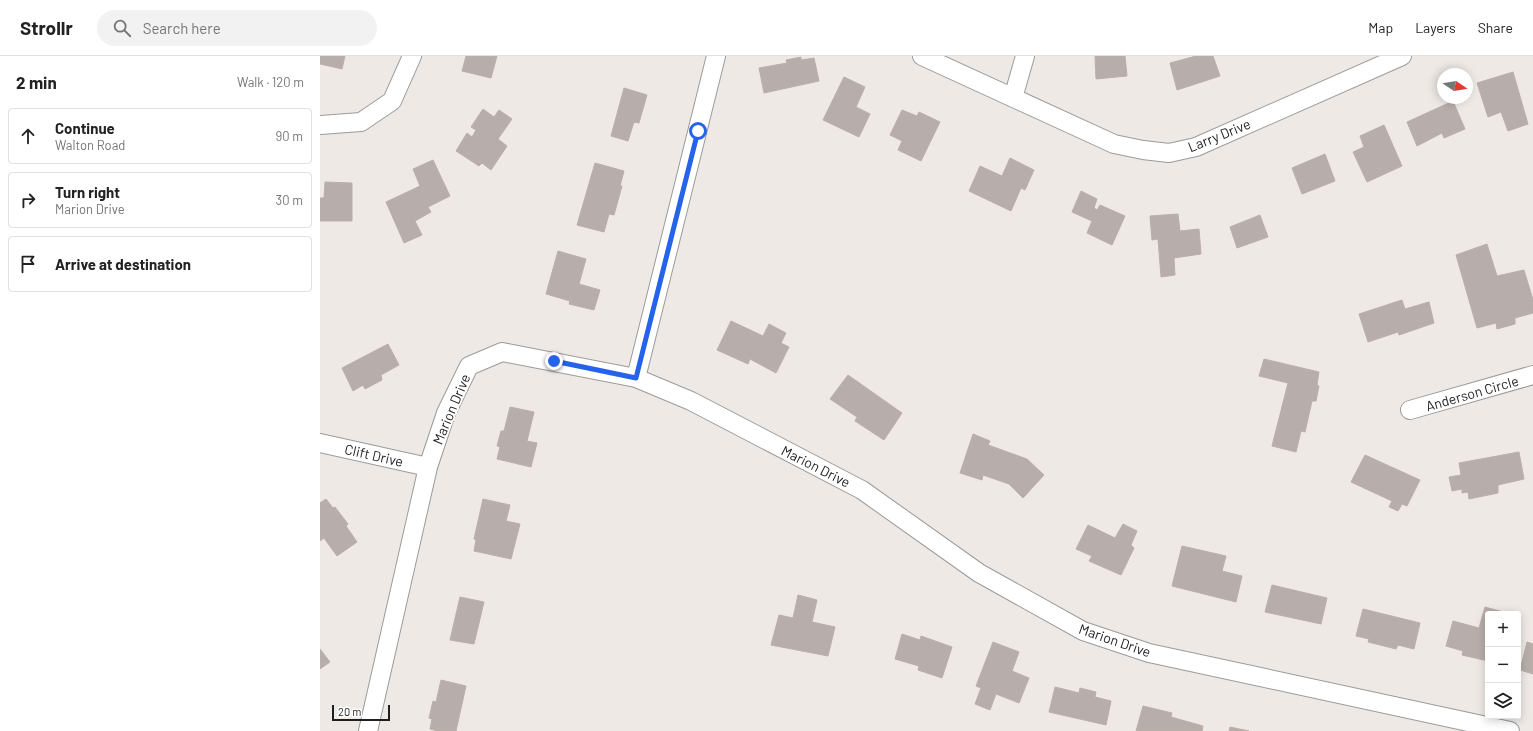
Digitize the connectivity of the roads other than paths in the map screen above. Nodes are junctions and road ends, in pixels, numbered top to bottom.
1 (412, 56) edge
2 (716, 56) edge
3 (922, 56) edge
4 (1026, 56) edge
5 (1402, 56) edge
6 (1013, 98) junction
7 (320, 125) edge
8 (1533, 375) edge
9 (636, 378) junction
10 (1410, 410) dead end
11 (320, 443) edge
12 (428, 467) junction
13 (368, 731) edge
14 (1510, 731) edge

1 - 7 street
2 - 9 street
3 - 6 street, Larry Drive
4 - 6 street
5 - 6 street, Larry Drive
8 - 10 street, Anderson Circle
9 - 12 street, Marion Drive
9 - 14 street, Marion Drive
11 - 12 street, Clift Drive
12 - 13 street, Marion Drive

